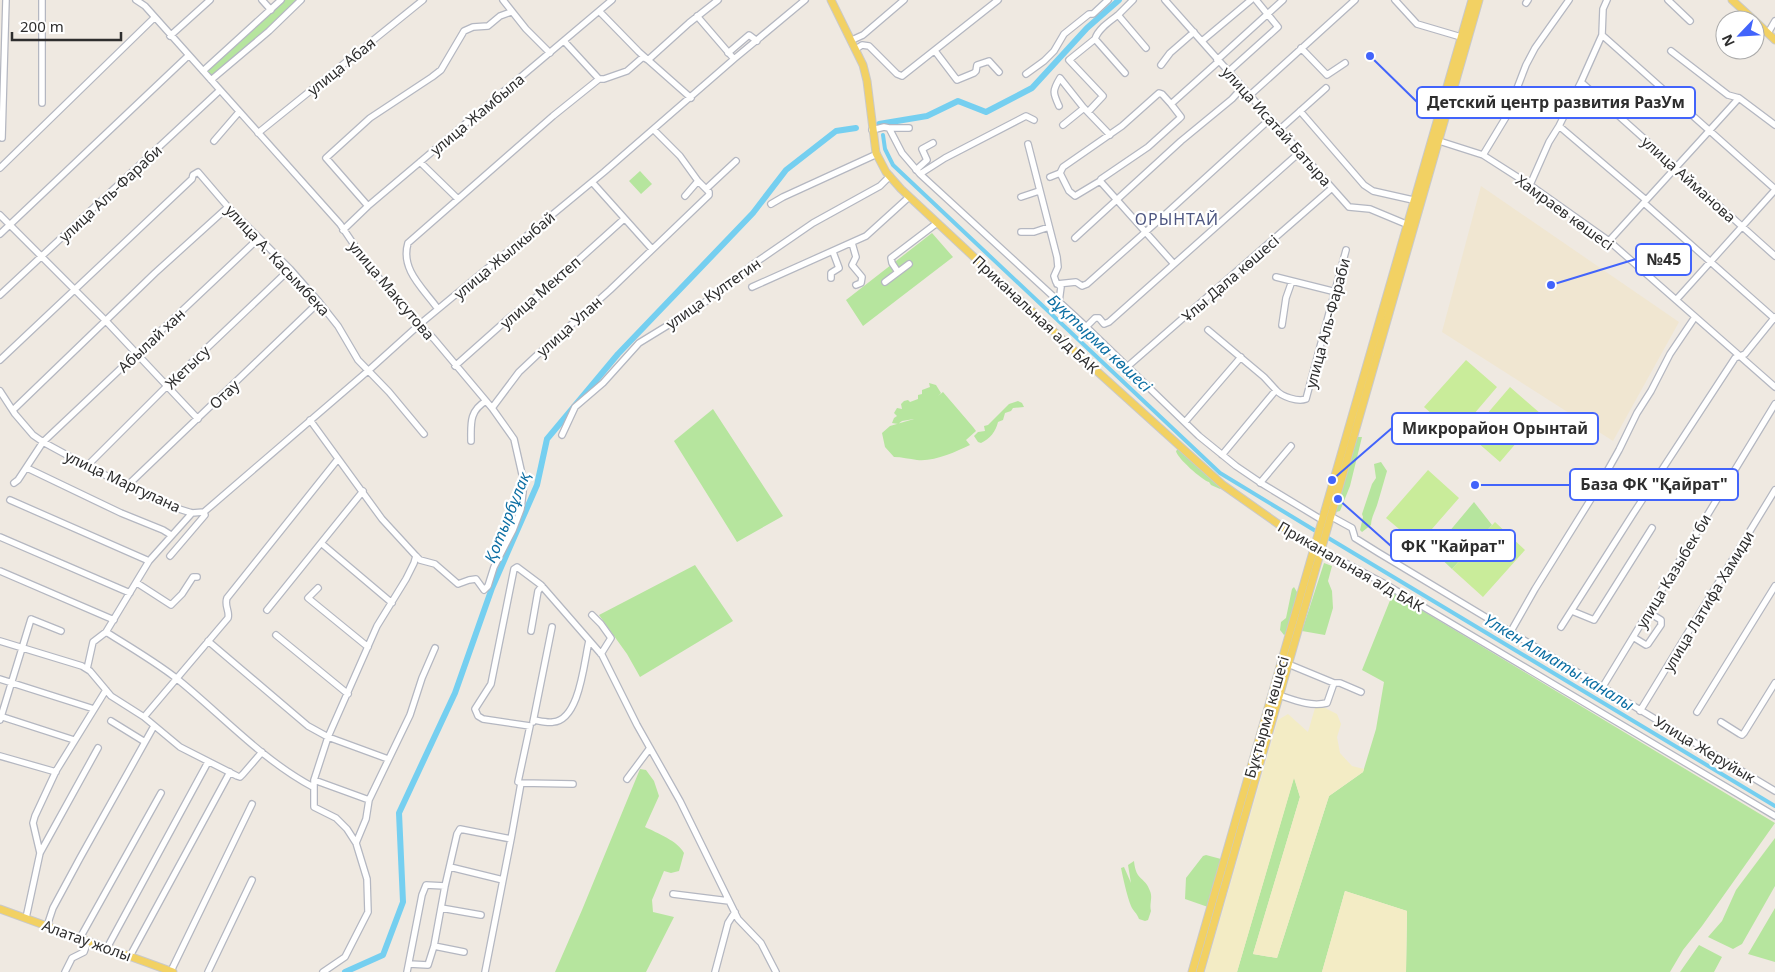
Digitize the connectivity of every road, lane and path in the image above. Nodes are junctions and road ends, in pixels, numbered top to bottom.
1 (6, 0) edge
2 (42, 0) edge
3 (136, 0) edge
4 (210, 0) edge
5 (262, 0) edge
6 (281, 0) edge
7 (301, 0) edge
8 (423, 0) edge
9 (503, 0) edge
10 (612, 0) edge
11 (718, 0) edge
12 (805, 0) edge
13 (832, 0) edge
14 (904, 0) edge
15 (998, 0) edge
16 (1108, 0) edge
17 (1133, 0) edge
18 (1164, 0) edge
19 (1252, 0) edge
20 (1256, 0) edge
21 (1284, 0) edge
22 (1355, 0) edge
23 (1395, 0) edge
24 (1472, 0) edge
25 (1479, 0) edge
26 (1569, 0) edge
27 (1668, 0) edge
28 (1732, 0) edge
29 (1605, 1) edge
30 (271, 10) junction
31 (1742, 10) edge
32 (599, 11) junction
33 (511, 12) junction
34 (1268, 14) junction
35 (1118, 15) junction
36 (697, 16) junction
37 (154, 18) junction
38 (1690, 21) dead end
39 (1775, 21) edge
40 (1194, 32) junction
41 (1602, 35) junction
42 (170, 36) junction
43 (1772, 36) edge
44 (1461, 37) junction
45 (1095, 39) junction
46 (852, 40) junction
47 (564, 41) junction
48 (757, 41) junction
49 (1202, 42) junction
50 (1146, 48) dead end
51 (1301, 48) junction
52 (856, 49) junction
53 (935, 51) junction
54 (1671, 51) dead end
55 (550, 53) junction
56 (728, 53) junction
57 (188, 56) junction
58 (734, 59) junction
59 (648, 60) junction
60 (1218, 60) junction
61 (1345, 63) dead end
62 (1161, 65) dead end
63 (203, 71) junction
64 (999, 72) dead end
65 (1228, 72) junction
66 (1125, 73) dead end
67 (1026, 74) dead end
68 (599, 79) junction
69 (210, 80) junction
70 (957, 80) junction
71 (1581, 82) junction
72 (963, 87) dead end
73 (1242, 88) junction
74 (1326, 88) dead end
75 (220, 91) junction
76 (1250, 96) junction
77 (692, 98) junction
78 (1739, 98) junction
79 (42, 103) dead end
80 (1171, 104) junction
81 (1059, 106) dead end
82 (1086, 110) junction
83 (1300, 111) junction
84 (239, 112) junction
85 (1270, 119) junction
86 (1034, 120) dead end
87 (1063, 125) dead end
88 (1775, 125) edge
89 (1559, 126) junction
90 (888, 128) junction
91 (909, 128) dead end
92 (654, 130) junction
93 (872, 130) junction
94 (1279, 130) junction
95 (1709, 132) junction
96 (258, 133) junction
97 (1110, 135) junction
98 (2, 138) dead end
99 (1436, 139) junction
100 (214, 141) dead end
101 (933, 143) dead end
102 (1028, 144) dead end
103 (1300, 152) junction
104 (877, 154) junction
105 (1483, 155) junction
106 (736, 161) dead end
107 (420, 162) junction
108 (1674, 167) junction
109 (0, 168) edge
110 (918, 172) junction
111 (1060, 173) junction
112 (888, 174) junction
113 (1050, 176) dead end
114 (698, 181) junction
115 (1100, 181) junction
116 (592, 182) junction
117 (1530, 185) junction
118 (1332, 188) junction
119 (706, 189) junction
120 (1775, 189) edge
121 (1039, 191) junction
122 (685, 196) dead end
123 (909, 196) junction
124 (1021, 197) dead end
125 (458, 199) junction
126 (1117, 200) junction
127 (1416, 201) junction
128 (1645, 201) junction
129 (771, 204) dead end
130 (368, 206) junction
131 (228, 207) junction
132 (0, 215) edge
133 (624, 219) junction
134 (937, 223) junction
135 (10, 224) junction
136 (1406, 224) junction
137 (1742, 226) junction
138 (1048, 227) junction
139 (343, 230) junction
140 (1021, 232) dead end
141 (1146, 232) junction
142 (0, 234) edge
143 (259, 238) junction
144 (1075, 238) dead end
145 (1609, 241) junction
146 (852, 243) junction
147 (652, 249) junction
148 (1346, 250) dead end
149 (832, 252) junction
150 (42, 256) junction
151 (1401, 256) junction
152 (1775, 256) edge
153 (1710, 262) junction
154 (909, 264) dead end
155 (1174, 264) junction
156 (290, 269) junction
157 (898, 272) junction
158 (1276, 277) dead end
159 (831, 278) dead end
160 (1292, 281) junction
161 (885, 282) dead end
162 (1057, 284) junction
163 (856, 285) dead end
164 (752, 286) dead end
165 (74, 289) junction
166 (1336, 292) junction
167 (0, 295) edge
168 (1676, 300) junction
169 (319, 302) junction
170 (1059, 302) junction
171 (438, 309) junction
172 (1695, 317) junction
173 (1775, 318) edge
174 (106, 321) junction
175 (420, 324) junction
176 (1282, 325) dead end
177 (1086, 327) junction
178 (1208, 330) dead end
179 (137, 354) junction
180 (1740, 356) junction
181 (1240, 357) junction
182 (0, 360) edge
183 (455, 366) junction
184 (1127, 367) junction
185 (369, 370) junction
186 (167, 386) junction
187 (1775, 387) edge
188 (1276, 390) junction
189 (0, 391) edge
190 (486, 401) junction
191 (1775, 404) edge
192 (492, 408) junction
193 (13, 410) junction
194 (198, 419) junction
195 (310, 420) junction
196 (1185, 422) junction
197 (424, 434) dead end
198 (562, 435) dead end
199 (472, 441) dead end
200 (43, 442) junction
201 (1291, 446) dead end
202 (1222, 455) junction
203 (338, 459) junction
204 (87, 466) junction
205 (26, 468) junction
206 (1260, 483) junction
207 (14, 484) dead end
208 (128, 485) junction
209 (1775, 490) edge
210 (363, 491) junction
211 (10, 500) dead end
212 (204, 512) junction
213 (192, 513) junction
214 (1332, 517) junction
215 (1322, 522) junction
216 (1652, 528) dead end
217 (171, 535) junction
218 (0, 537) edge
219 (320, 543) junction
220 (1314, 547) junction
221 (1322, 548) junction
222 (170, 556) dead end
223 (416, 556) junction
224 (149, 561) junction
225 (0, 571) edge
226 (197, 577) dead end
227 (137, 583) junction
228 (542, 586) junction
229 (1775, 586) edge
230 (318, 588) dead end
231 (130, 593) junction
232 (392, 602) junction
233 (267, 610) dead end
234 (1572, 611) junction
235 (1648, 612) junction
236 (592, 615) dead end
237 (114, 620) junction
238 (552, 627) dead end
239 (1562, 627) dead end
240 (61, 630) dead end
241 (531, 631) dead end
242 (106, 632) junction
243 (1293, 633) junction
244 (1510, 633) junction
245 (276, 635) dead end
246 (1633, 637) junction
247 (0, 640) edge
248 (208, 641) junction
249 (589, 641) junction
250 (368, 647) junction
251 (22, 648) junction
252 (435, 648) dead end
253 (600, 654) junction
254 (1288, 664) junction
255 (87, 669) junction
256 (0, 679) edge
257 (176, 679) junction
258 (11, 683) junction
259 (1334, 683) junction
260 (1775, 683) edge
261 (1602, 688) junction
262 (106, 690) junction
263 (1361, 692) dead end
264 (348, 694) junction
265 (1279, 695) junction
266 (94, 709) junction
267 (1640, 711) junction
268 (1697, 712) dead end
269 (0, 718) edge
270 (144, 718) junction
271 (112, 720) dead end
272 (534, 720) junction
273 (1721, 722) dead end
274 (154, 726) junction
275 (530, 726) junction
276 (1266, 727) junction
277 (328, 737) junction
278 (74, 740) junction
279 (145, 742) junction
280 (98, 748) dead end
281 (650, 748) junction
282 (262, 752) junction
283 (0, 756) edge
284 (388, 759) junction
285 (208, 762) junction
286 (56, 772) junction
287 (230, 772) junction
288 (627, 779) dead end
289 (314, 784) junction
290 (521, 784) junction
291 (573, 784) dead end
292 (1775, 791) edge
293 (161, 793) dead end
294 (369, 800) junction
295 (252, 804) dead end
296 (1775, 816) edge
297 (511, 839) junction
298 (356, 843) junction
299 (40, 853) junction
300 (450, 867) junction
301 (252, 880) dead end
302 (503, 880) junction
303 (446, 886) junction
304 (673, 894) dead end
305 (729, 901) junction
306 (441, 908) junction
307 (0, 909) edge
308 (735, 912) junction
309 (481, 915) dead end
310 (26, 918) junction
311 (47, 926) junction
312 (80, 938) junction
313 (88, 941) junction
314 (434, 946) junction
315 (107, 948) junction
316 (464, 952) dead end
317 (130, 956) junction
318 (409, 964) junction
319 (65, 972) edge
320 (172, 972) edge
321 (208, 972) edge
322 (323, 972) edge
323 (407, 972) edge
324 (485, 972) edge
325 (716, 972) edge
326 (776, 972) edge
327 (1192, 972) edge
328 (1200, 972) edge

1 - 98 street
2 - 79 street
3 - 37 street, улица Максутова
4 - 42 street
5 - 30 street
6 - 30 street
7 - 69 street
8 - 96 street, улица Абая
9 - 33 street
10 - 32 street, улица Жамбыла
11 - 36 street
12 - 48 street, улица Жылкыбай
13 - 46 main road, Приканальная а/д БАК
14 - 46 street
15 - 53 street
16 - 67 street
17 - 35 street
18 - 40 street, улица Исатай Батыра
19 - 49 street
20 - 34 street
21 - 34 street
22 - 51 street
23 - 44 street
24 - 44 main road, Бұқтырма көшесі
25 - 99 main road, Бұқтырма көшесі
26 - 105 street
27 - 38 street
28 - 31 main road
29 - 41 street
30 - 63 street
32 - 47 street, улица Жамбыла
32 - 59 street
33 - 55 street
33 - 130 street
34 - 60 street
34 - 65 street
35 - 45 street
35 - 50 street
36 - 56 street
36 - 59 street
37 - 42 street, улица Максутова
37 - 109 street
39 - 43 street
40 - 49 street, улица Исатай Батыра
40 - 62 street
41 - 71 street
41 - 95 street
42 - 57 street, улица Максутова
44 - 99 main road, Бұқтырма көшесі
45 - 66 street
45 - 82 street
46 - 52 main road, Приканальная а/д БАК
47 - 55 street, улица Жамбыла
47 - 68 street
48 - 56 street
48 - 58 street, улица Жылкыбай
49 - 60 street, улица Исатай Батыра
51 - 61 street
51 - 76 street
52 - 53 street
52 - 93 main road, Приканальная а/д БАК
53 - 70 street
54 - 78 street
55 - 107 street, улица Жамбыла
56 - 58 street
57 - 63 street, улица Максутова
57 - 135 street
58 - 77 street, улица Жылкыбай
59 - 68 street
59 - 77 street
60 - 65 street, улица Исатай Батыра
60 - 80 street
63 - 69 street, улица Максутова
64 - 70 street
65 - 73 street, улица Исатай Батыра
68 - 125 street
69 - 75 street, улица Максутова
70 - 72 street
71 - 89 street
71 - 108 street, улица Айманова
73 - 76 street, улица Исатай Батыра
73 - 126 street
74 - 83 street
75 - 84 street, улица Максутова
75 - 150 street, улица Аль-Фараби
76 - 85 street, улица Исатай Батыра
77 - 92 street, улица Жылкыбай
78 - 88 street
78 - 95 street
80 - 97 street
80 - 115 street
81 - 82 street
82 - 87 street
82 - 97 street
83 - 94 street
83 - 127 street
84 - 96 street, улица Максутова
84 - 100 street
85 - 94 street, улица Исатай Батыра
85 - 141 street
86 - 110 street
89 - 117 street
89 - 128 street
90 - 91 street
90 - 93 street
90 - 110 street
92 - 114 street
92 - 116 street, улица Жылкыбай
93 - 104 main road, Приканальная а/д БАК
94 - 103 street, улица Исатай Батыра
95 - 108 street
95 - 120 street
96 - 139 street, улица Максутова
97 - 111 street
99 - 105 street, Хамраев көшесі
99 - 127 main road, Бұқтырма көшесі
101 - 110 street
102 - 121 street
103 - 118 street, улица Исатай Батыра
103 - 155 street
104 - 112 main road, Приканальная а/д БАК
104 - 129 street
105 - 117 street, Хамраев көшесі
106 - 119 street
107 - 125 street
107 - 130 street, улица Жамбыла
108 - 128 street
108 - 137 street, улица Айманова
110 - 170 street
111 - 113 street
111 - 115 street
112 - 123 main road, Приканальная а/д БАК
112 - 198 street, улица Култегин
114 - 119 street
114 - 122 street
115 - 126 street
116 - 133 street
116 - 171 street, улица Жылкыбай
117 - 145 street, Хамраев көшесі
118 - 136 street, улица Исатай Батыра
118 - 184 street, Ұлы Дала көшесі
119 - 147 street, улица Улан
120 - 137 street
121 - 124 street
121 - 138 street
123 - 134 main road, Приканальная а/д БАК
123 - 146 street
125 - 171 street
126 - 141 street
126 - 144 street
127 - 136 main road, Бұқтырма көшесі
127 - 151 main road, Бұқтырма көшесі
128 - 145 street
128 - 153 street
130 - 139 street, улица Жамбыла
131 - 143 street, улица А. Касымбека
131 - 165 street, улица А. Касымбека
131 - 174 street
132 - 135 street
133 - 147 street
133 - 183 street, улица Мектеп
134 - 157 street
134 - 220 main road, Приканальная а/д БАК
135 - 142 street
135 - 150 street
136 - 151 main road, Бұқтырма көшесі
137 - 152 street, улица Айманова
137 - 153 street
138 - 140 street
138 - 162 street
139 - 175 street, улица Максутова
141 - 155 street
141 - 162 street
143 - 156 street, улица А. Касымбека
143 - 179 street, Абылай хан
145 - 168 street, Хамраев көшесі
146 - 149 street
146 - 163 street
147 - 192 street, улица Улан
148 - 166 street, улица Аль-Фараби
149 - 159 street
149 - 164 street
150 - 165 street
150 - 167 street, улица Аль-Фараби
151 - 214 main road, Бұқтырма көшесі
151 - 215 main road, Бұқтырма көшесі
153 - 168 street
153 - 173 street
154 - 157 street
155 - 177 street
156 - 169 street, улица А. Касымбека
156 - 186 street, Жетысу
157 - 161 street
158 - 160 street
160 - 166 street
160 - 176 street
162 - 170 street
165 - 174 street
165 - 182 street
166 - 188 street, улица Аль-Фараби
168 - 172 street, Хамраев көшесі
169 - 185 street, улица А. Касымбека
169 - 194 street, Отау
170 - 177 street
171 - 175 street, улица Жылкыбай
172 - 180 street, Хамраев көшесі
172 - 244 street
173 - 180 street
174 - 179 street
174 - 193 street
175 - 183 street, улица Максутова
175 - 185 street, улица Жылкыбай
177 - 184 street
178 - 181 street
179 - 186 street
179 - 200 street, Абылай хан
180 - 187 street, Хамраев көшесі
180 - 234 street
181 - 188 street
181 - 196 street
183 - 190 street, улица Максутова
184 - 196 street
185 - 195 street, улица Жылкыбай
185 - 197 street, улица А. Касымбека
186 - 194 street
186 - 204 street, Жетысу
188 - 202 street
189 - 193 street, улица Маргулана
190 - 192 street, улица Максутова
190 - 199 street
191 - 235 street, улица Казыбек би
192 - 223 street, улица Максутова
193 - 200 street, улица Маргулана
194 - 208 street, Отау
195 - 203 street
195 - 212 street, улица Жылкыбай
196 - 202 street
200 - 204 street, улица Маргулана
200 - 205 street, Абылай хан
201 - 206 street
202 - 206 street
203 - 210 street
203 - 248 street
204 - 208 street, улица Маргулана
205 - 207 street, Абылай хан
205 - 217 street
206 - 215 street
208 - 213 street, улица Маргулана
209 - 267 street, улица Латифа Хамиди
210 - 219 street
210 - 223 street
211 - 224 street
212 - 213 street, улица Маргулана
212 - 222 street, улица Жылкыбай
213 - 217 street
214 - 221 main road, Бұқтырма көшесі
214 - 244 street, Улица Жеруйык
215 - 220 main road, Бұқтырма көшесі
216 - 234 street
217 - 224 street
218 - 231 street
219 - 232 street
219 - 233 street
220 - 221 main road, Приканальная а/д БАК
220 - 243 main road, Бұқтырма көшесі
221 - 243 main road, Бұқтырма көшесі
221 - 296 street, Приканальная а/д БАК
223 - 232 street
224 - 227 street
225 - 237 street
226 - 227 street
227 - 231 street
228 - 241 street
228 - 249 street
228 - 275 street
229 - 268 street
230 - 250 street
231 - 237 street
232 - 250 street
234 - 239 street
235 - 246 street, улица Казыбек би
235 - 246 street
236 - 253 street
237 - 242 street
238 - 272 street
240 - 251 street
242 - 255 street
242 - 257 street
243 - 254 main road, Бұқтырма көшесі
243 - 276 main road, Бұқтырма көшесі
244 - 261 street, Улица Жеруйык
245 - 264 street
246 - 261 street, улица Казыбек би
247 - 251 street
248 - 257 street
248 - 277 street
249 - 253 street
249 - 272 street
250 - 264 street
251 - 255 street
251 - 258 street
252 - 284 street
253 - 281 street
254 - 259 street
254 - 265 main road, Бұқтырма көшесі
255 - 262 street
256 - 258 street
257 - 270 street
257 - 282 street
258 - 266 street
258 - 269 street
259 - 263 street
259 - 265 street
260 - 273 street
261 - 267 street, Улица Жеруйык
262 - 266 street
262 - 270 street
264 - 277 street
265 - 276 main road, Бұқтырма көшесі
266 - 278 street
267 - 292 street, Улица Жеруйык
269 - 278 street
270 - 274 street
271 - 279 street
272 - 275 street
274 - 279 street
274 - 285 street
275 - 290 street
276 - 327 main road, Бұқтырма көшесі
276 - 328 main road, Бұқтырма көшесі
277 - 284 street
277 - 289 street
278 - 286 street
279 - 311 street
280 - 299 street
281 - 288 street
281 - 305 street
282 - 287 street
282 - 289 street
283 - 286 street
284 - 294 street
285 - 287 street
285 - 315 street
286 - 299 street
287 - 317 street
289 - 294 street
289 - 298 street
290 - 291 street
290 - 297 street
293 - 312 street
294 - 298 street
295 - 320 street
297 - 300 street
297 - 302 street
298 - 322 street
299 - 310 street
300 - 302 street
300 - 303 street
301 - 321 street
302 - 324 street
303 - 306 street
303 - 318 street
304 - 305 street
305 - 308 street
306 - 309 street
306 - 314 street
307 - 310 main road, Алатау жолы
308 - 325 street
308 - 326 street
310 - 311 main road, Алатау жолы
311 - 312 main road, Алатау жолы
312 - 313 main road, Алатау жолы
313 - 315 main road, Алатау жолы
313 - 319 street
314 - 316 street
314 - 318 street
315 - 317 main road, Алатау жолы
317 - 320 main road, Алатау жолы
318 - 323 street

